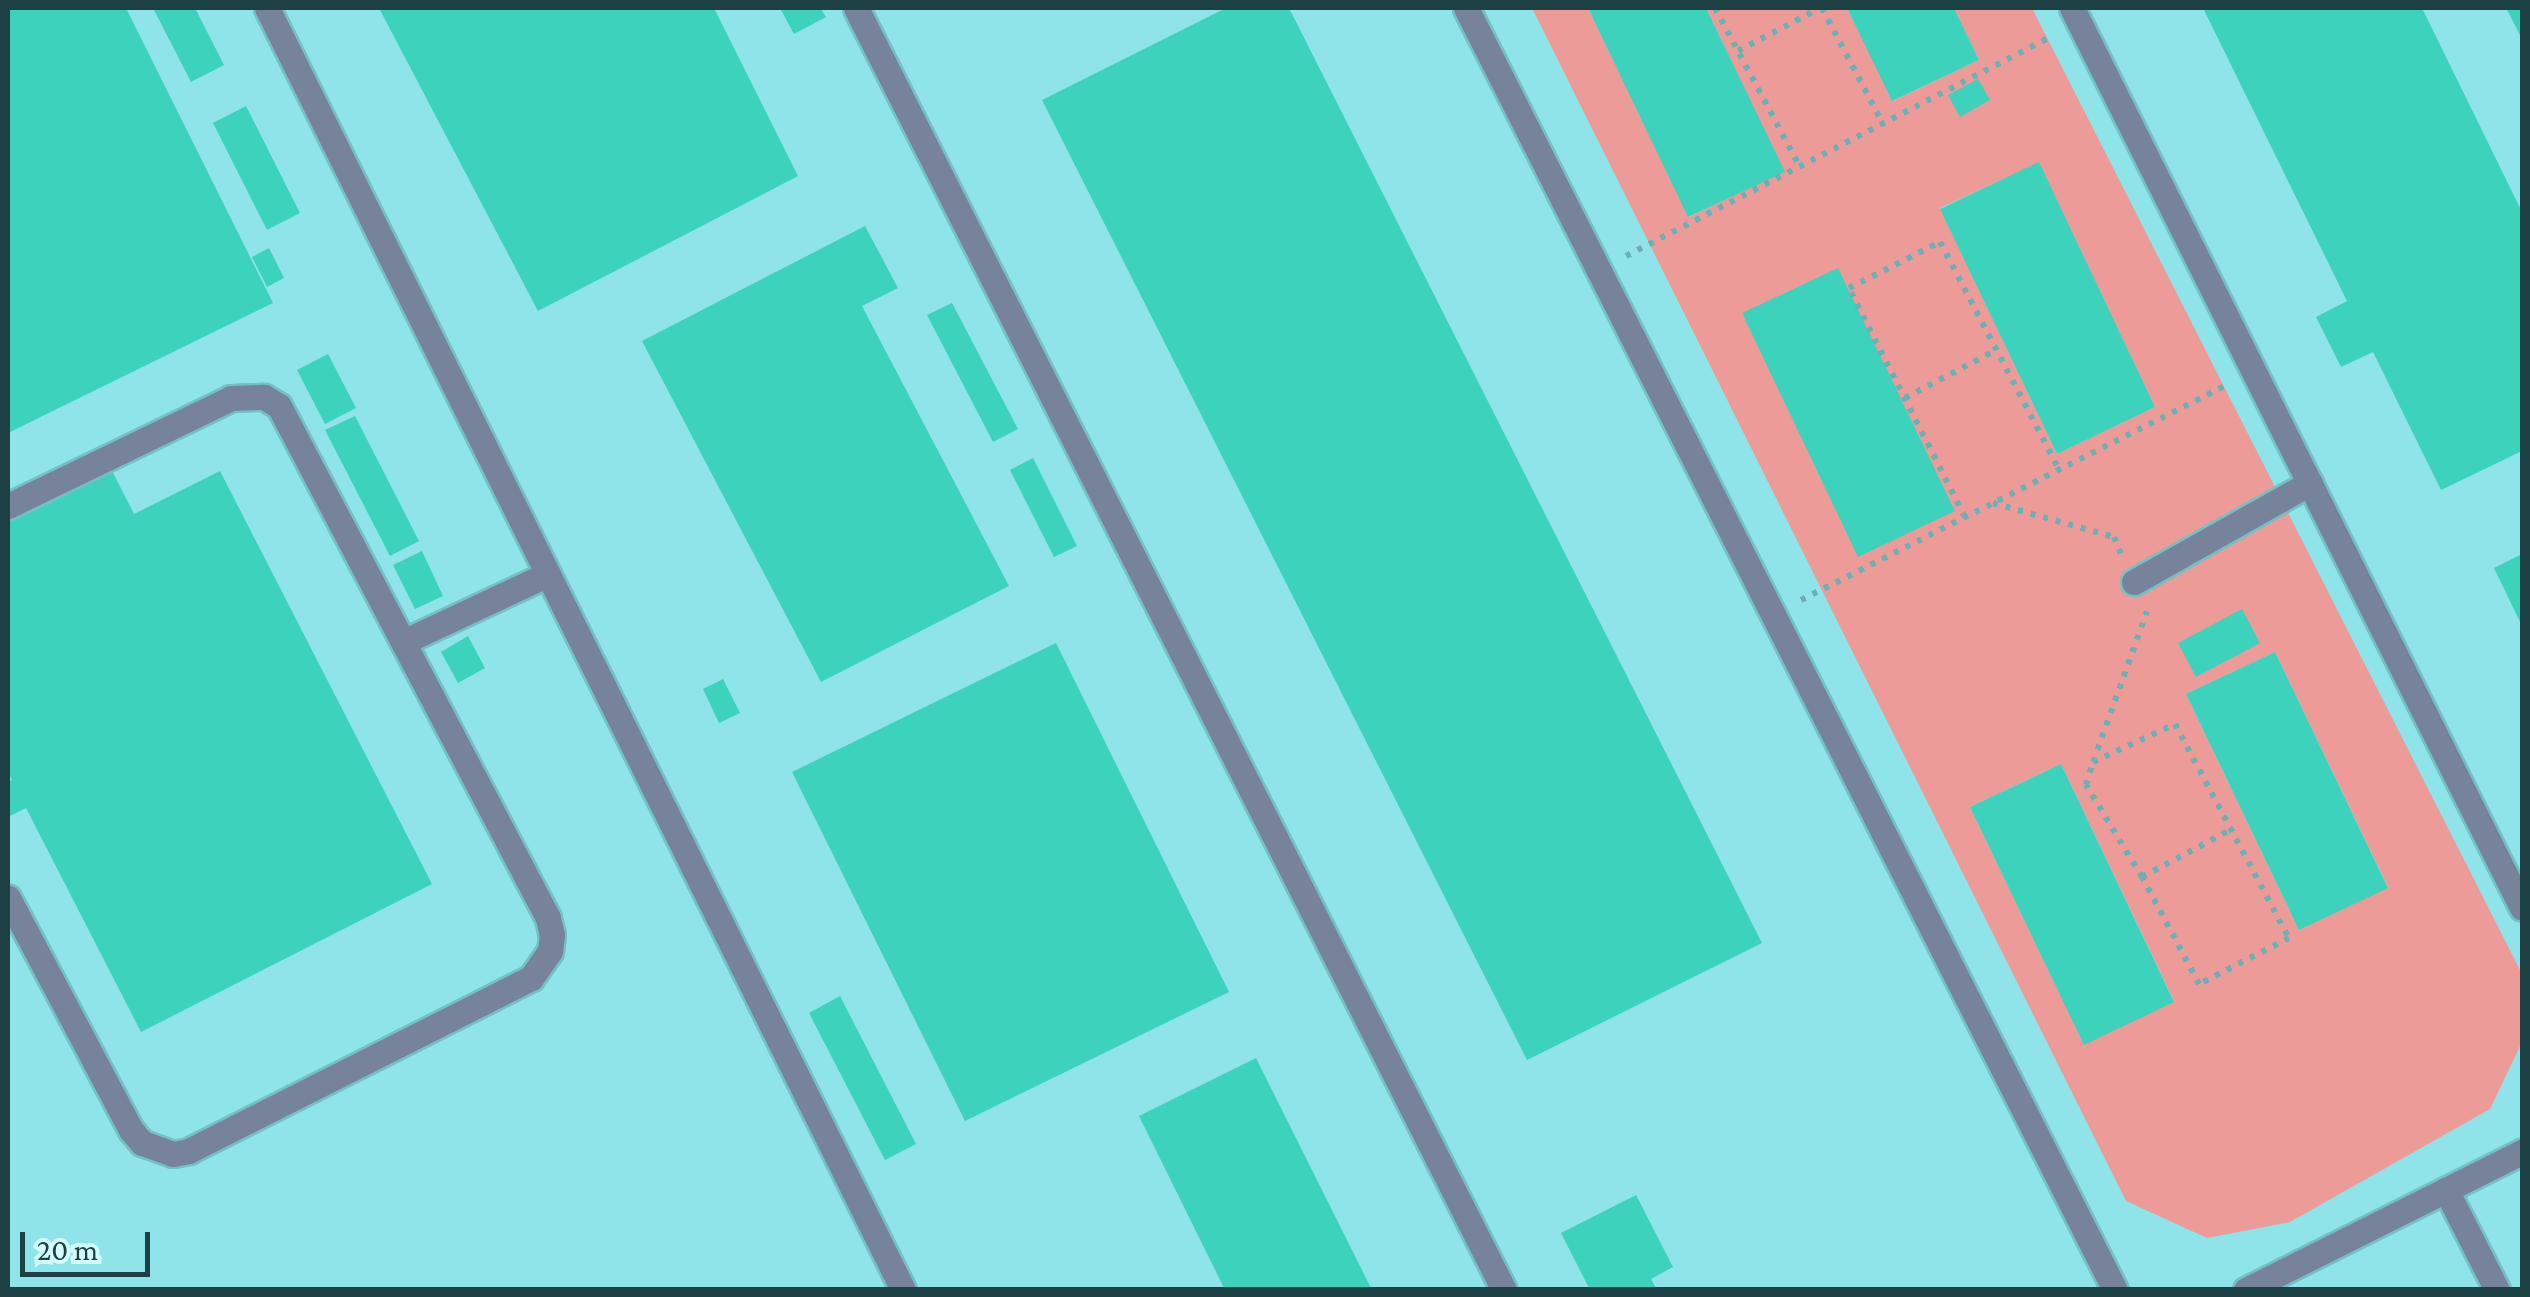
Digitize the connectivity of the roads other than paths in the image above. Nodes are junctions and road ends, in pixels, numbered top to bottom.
1 (267, 8) edge
2 (856, 8) edge
3 (1466, 8) edge
4 (2076, 15) edge
5 (2310, 483) junction
6 (8, 506) edge
7 (548, 574) junction
8 (2134, 582) road end
9 (403, 642) junction
10 (8, 898) edge
11 (2522, 908) edge
12 (2522, 1152) edge
13 (2446, 1190) junction
14 (903, 1290) edge
15 (1504, 1290) edge
16 (2115, 1290) edge
17 (2246, 1290) edge
18 (2497, 1290) edge

1 - 7 lane
2 - 15 lane
3 - 16 lane
4 - 5 lane
5 - 8 lane
5 - 11 lane
6 - 9 lane
7 - 9 lane
7 - 14 lane
9 - 10 lane
12 - 13 lane
13 - 17 lane
13 - 18 lane

